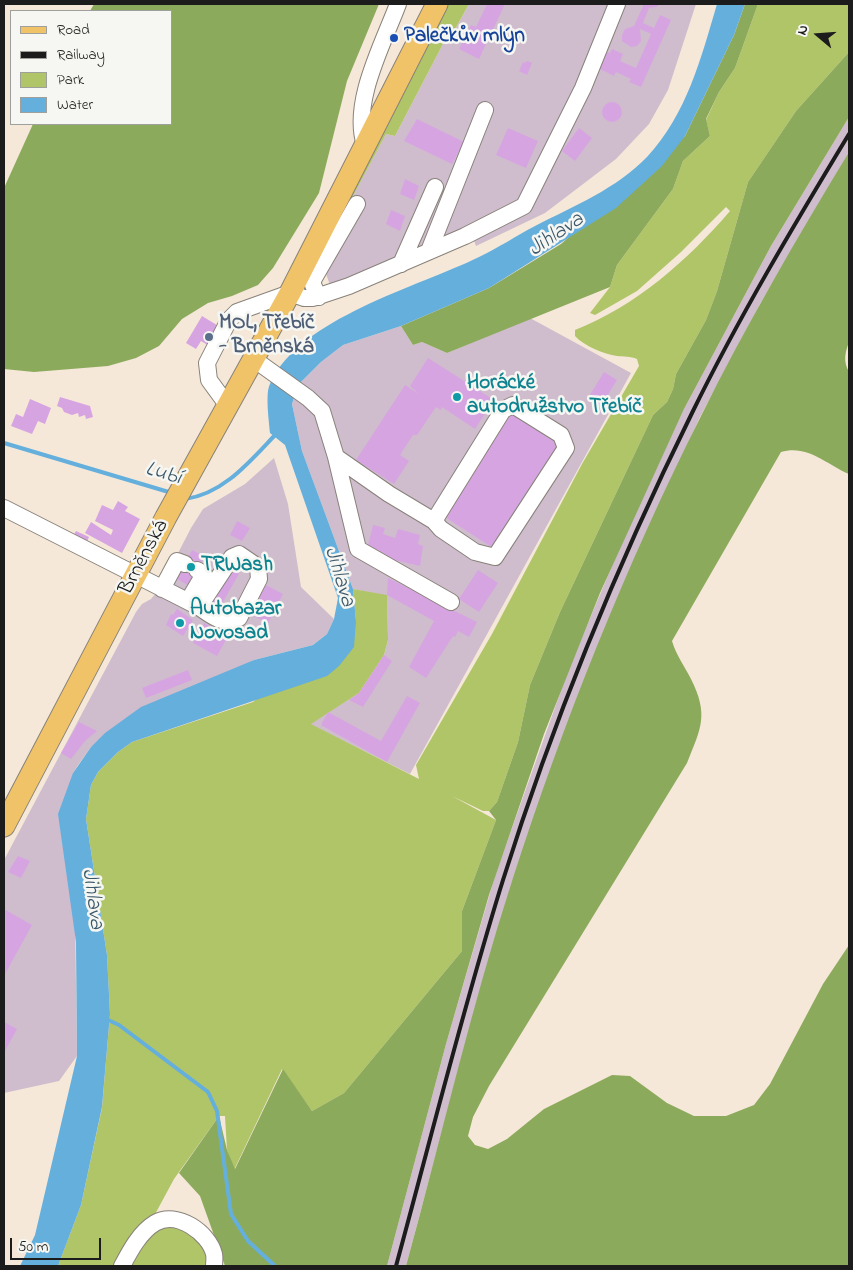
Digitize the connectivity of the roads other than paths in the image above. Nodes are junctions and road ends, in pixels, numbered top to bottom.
1 (398, 4) edge
2 (437, 4) edge
3 (617, 4) edge
4 (485, 110) dead end
5 (365, 145) junction
6 (434, 188) dead end
7 (357, 204) dead end
8 (429, 251) junction
9 (401, 264) junction
10 (290, 294) junction
11 (319, 297) junction
12 (263, 366) junction
13 (228, 406) junction
14 (336, 457) junction
15 (4, 508) edge
16 (434, 521) junction
17 (135, 576) junction
18 (167, 595) junction
19 (451, 602) dead end
20 (4, 826) edge
21 (122, 1266) edge
22 (214, 1266) edge

1 - 5 street
2 - 5 main road, Brněnská
3 - 8 street
4 - 8 street
5 - 10 main road, Brněnská
6 - 9 street
7 - 11 street
8 - 9 street
9 - 11 street
10 - 11 street
10 - 12 main road, Brněnská
10 - 13 street
12 - 13 main road, Brněnská
12 - 14 street
13 - 17 main road, Brněnská
14 - 16 street
14 - 19 street
15 - 17 street
16 - 16 street
17 - 18 street
17 - 20 main road, Brněnská
18 - 18 street
21 - 22 street

